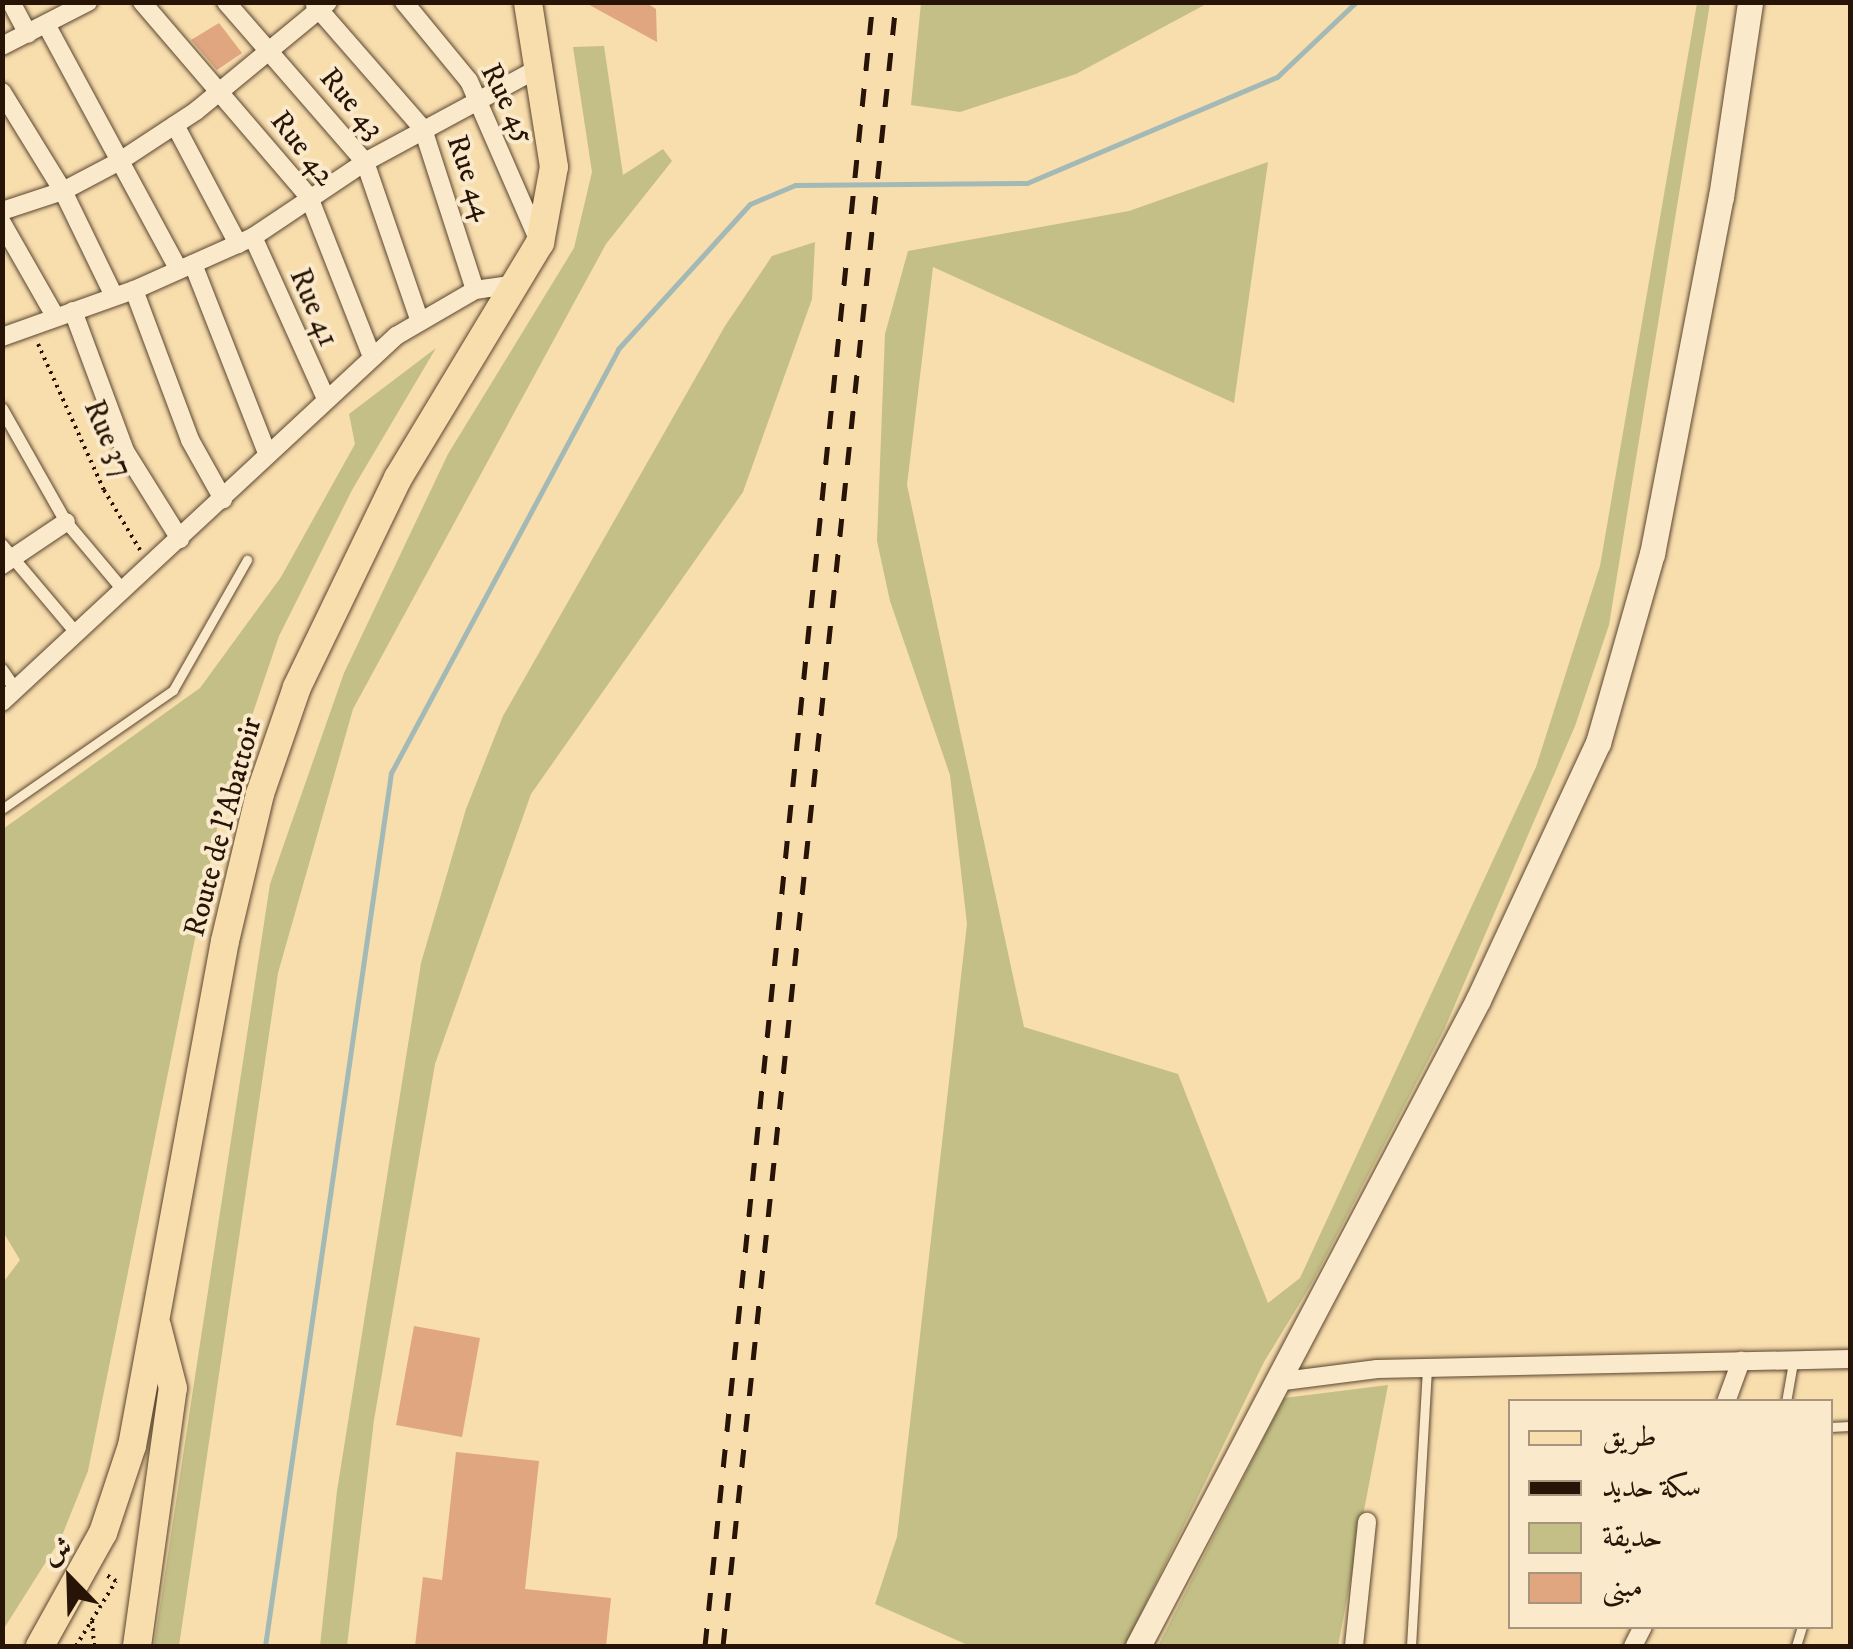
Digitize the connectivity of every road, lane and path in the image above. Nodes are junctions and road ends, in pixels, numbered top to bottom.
1 (10, 2) edge
2 (88, 2) edge
3 (142, 2) edge
4 (226, 2) edge
5 (404, 2) edge
6 (528, 2) edge
7 (1750, 2) edge
8 (320, 5) edge
9 (47, 26) junction
10 (28, 34) junction
11 (2, 46) edge
12 (270, 52) junction
13 (542, 66) junction
14 (2, 92) edge
15 (219, 92) junction
16 (480, 101) junction
17 (175, 125) junction
18 (423, 129) junction
19 (120, 161) junction
20 (365, 162) junction
21 (63, 191) junction
22 (309, 197) junction
23 (2, 211) edge
24 (2, 223) edge
25 (246, 240) junction
26 (540, 243) junction
27 (186, 267) junction
28 (516, 284) junction
29 (134, 290) junction
30 (475, 290) junction
31 (114, 296) junction
32 (64, 314) junction
33 (419, 319) junction
34 (29, 326) junction
35 (2, 337) edge
36 (372, 357) junction
37 (326, 399) junction
38 (2, 410) edge
39 (268, 454) junction
40 (223, 499) junction
41 (66, 522) junction
42 (180, 539) junction
43 (6, 556) edge
44 (248, 560) dead end
45 (150, 565) junction
46 (123, 590) junction
47 (78, 634) junction
48 (2, 670) edge
49 (9, 696) edge
50 (2, 810) edge
51 (157, 1326) junction
52 (1850, 1359) edge
53 (1742, 1361) junction
54 (1793, 1363) junction
55 (1427, 1368) junction
56 (1276, 1382) junction
57 (1727, 1399) edge
58 (1787, 1399) edge
59 (1368, 1522) dead end
60 (88, 1563) junction
61 (92, 1621) junction
62 (40, 1646) edge
63 (76, 1646) edge
64 (94, 1646) edge
65 (137, 1646) edge
66 (1138, 1646) edge
67 (1354, 1646) edge
68 (1412, 1646) edge

1 - 10 street
2 - 9 street
3 - 15 street, Rue 42
4 - 12 street, Rue 43
5 - 16 street, Rue 45
6 - 13 main road, Route de l’Abattoir
7 - 56 main road
8 - 12 street
8 - 18 street, Rue 44
9 - 10 street
9 - 19 street
10 - 11 street
12 - 15 street
12 - 20 street, Rue 43
13 - 16 street
13 - 26 main road, Route de l’Abattoir
14 - 21 street
15 - 17 street
15 - 22 street, Rue 42
16 - 18 street
16 - 26 street, Rue 45
17 - 19 street
17 - 25 street, Rue 41
18 - 20 street
18 - 30 street, Rue 44
19 - 21 street
19 - 27 street
20 - 22 street
20 - 33 street, Rue 43
21 - 23 street
21 - 31 street
22 - 25 street
22 - 36 street, Rue 42
24 - 32 street
25 - 27 street
25 - 37 street, Rue 41
26 - 28 main road, Route de l’Abattoir
27 - 29 street
27 - 39 street
28 - 30 street
28 - 51 main road, Route de l’Abattoir
29 - 31 street
29 - 40 street
30 - 33 street
31 - 32 street
32 - 34 street
32 - 42 street
33 - 36 street
34 - 35 street
34 - 45 path, Rue 37
36 - 37 street
37 - 39 street
38 - 41 street
39 - 40 street
40 - 42 street
41 - 43 street
41 - 46 street
42 - 45 street
43 - 47 street
44 - 50 lane
45 - 46 street
46 - 47 street
47 - 49 street
48 - 49 street
51 - 60 main road, Route de l’Abattoir
51 - 65 main road
52 - 54 street
53 - 54 street
53 - 55 street
53 - 57 street
54 - 58 lane
55 - 56 street
55 - 68 lane
56 - 66 main road
59 - 67 street
60 - 61 path
60 - 62 main road, Route de l’Abattoir
61 - 63 path
61 - 64 path

